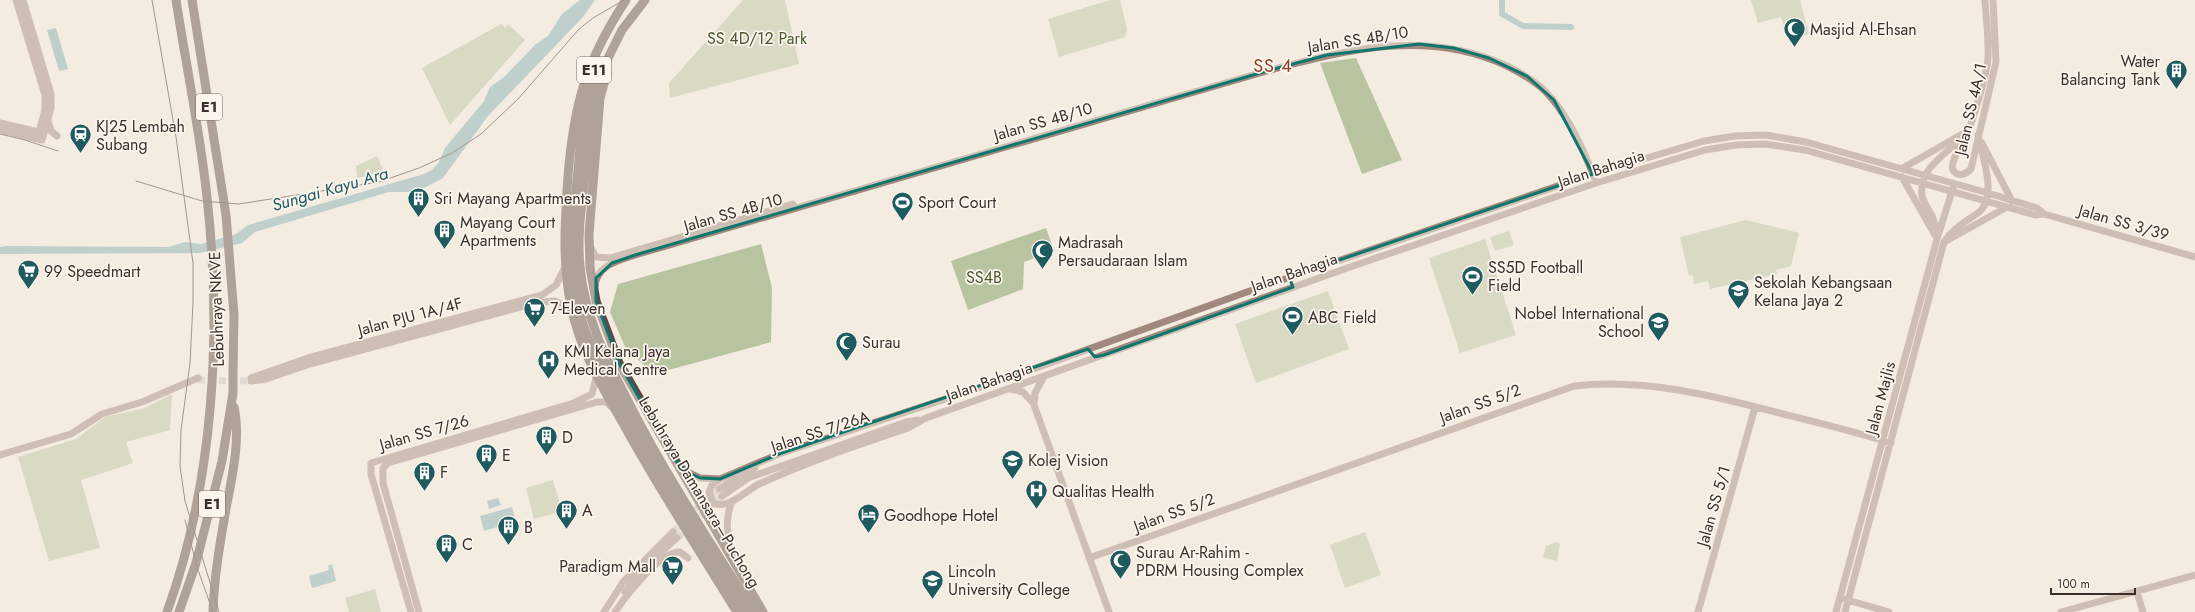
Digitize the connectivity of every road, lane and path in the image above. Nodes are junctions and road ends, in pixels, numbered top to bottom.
1 (16, 0) edge
2 (22, 0) edge
3 (176, 0) edge
4 (192, 0) edge
5 (626, 0) edge
6 (632, 0) edge
7 (645, 0) edge
8 (1985, 0) edge
9 (1993, 0) edge
10 (605, 63) junction
11 (48, 116) junction
12 (0, 124) edge
13 (0, 130) edge
14 (1968, 130) junction
15 (1978, 135) junction
16 (40, 136) junction
17 (57, 136) dead end
18 (584, 148) junction
19 (928, 168) junction
20 (1903, 168) junction
21 (1593, 174) junction
22 (1927, 175) junction
23 (1902, 177) junction
24 (1955, 182) junction
25 (1596, 183) junction
26 (1922, 184) junction
27 (1952, 192) junction
28 (1988, 193) junction
29 (1986, 201) junction
30 (2012, 201) junction
31 (2007, 207) junction
32 (2044, 214) junction
33 (589, 234) junction
34 (1941, 240) junction
35 (2195, 257) edge
36 (565, 268) junction
37 (1289, 277) junction
38 (1292, 288) junction
39 (596, 301) junction
40 (571, 307) junction
41 (1099, 345) junction
42 (1073, 354) junction
43 (1104, 355) junction
44 (1077, 365) junction
45 (1044, 377) junction
46 (596, 378) junction
47 (196, 379) tunnel mouth
48 (601, 387) junction
49 (1007, 390) junction
50 (233, 393) junction
51 (639, 398) junction
52 (931, 404) junction
53 (1034, 404) junction
54 (1755, 407) junction
55 (615, 410) junction
56 (926, 418) junction
57 (1882, 441) junction
58 (1892, 444) junction
59 (666, 446) junction
60 (0, 455) edge
61 (644, 460) junction
62 (675, 460) junction
63 (684, 477) junction
64 (720, 479) junction
65 (660, 486) junction
66 (732, 501) junction
67 (688, 558) dead end
68 (1089, 558) junction
69 (741, 572) junction
70 (2195, 575) edge
71 (2137, 592) junction
72 (1840, 598) junction
73 (1848, 600) junction
74 (167, 612) edge
75 (179, 612) edge
76 (213, 612) edge
77 (411, 612) edge
78 (419, 612) edge
79 (604, 612) edge
80 (611, 612) edge
81 (615, 612) edge
82 (737, 612) edge
83 (744, 612) edge
84 (754, 612) edge
85 (764, 612) edge
86 (1109, 612) edge
87 (1698, 612) edge
88 (1836, 612) edge
89 (1846, 612) edge
90 (1889, 612) edge
91 (2061, 612) edge
92 (2143, 612) edge

1 - 16 street
2 - 11 street
3 - 74 highway, Lebuhraya NKVE / E1
4 - 50 highway, Lebuhraya NKVE / E1
5 - 36 highway
6 - 18 highway, Lebuhraya Damansara–Puchong / E11
7 - 10 highway, Lebuhraya Damansara–Puchong / E11
8 - 14 street, Jalan SS 4A/1
9 - 15 street, Jalan SS 4A/1
10 - 18 highway, Lebuhraya Damansara–Puchong / E11
10 - 33 highway
11 - 16 street
11 - 17 street
12 - 16 street
13 - 16 street
14 - 15 street, Jalan SS 4A/1
14 - 20 street
14 - 22 street
15 - 28 street
15 - 30 street
18 - 83 highway, Lebuhraya Damansara–Puchong / E11, bridge
18 - 84 highway, Lebuhraya Damansara–Puchong / E11, bridge
19 - 21 street, Jalan SS 4B/10
19 - 33 street, Jalan SS 4B/10
19 - 39 street, Jalan SS 4B/10
20 - 21 street, Jalan Bahagia
20 - 22 street, Jalan Bahagia
21 - 25 street, Jalan SS 4B/10
21 - 37 street, Jalan Bahagia
22 - 24 street, Jalan Bahagia
22 - 26 street
23 - 25 street, Jalan Bahagia
23 - 26 street, Jalan Bahagia
23 - 34 street
24 - 27 street, Jalan Majlis
24 - 28 street, Jalan SS 3/39
25 - 38 street, Jalan Bahagia
26 - 27 street, Jalan Bahagia
26 - 34 street
27 - 29 street, Jalan SS 3/39
27 - 34 street, Jalan Majlis
28 - 29 street
28 - 30 street, Jalan SS 3/39
29 - 31 street, Jalan SS 3/39
29 - 34 street
30 - 32 street, Jalan SS 3/39
31 - 32 street, Jalan SS 3/39
31 - 34 street
32 - 35 street, Jalan SS 3/39
33 - 39 highway
34 - 57 street, Jalan Majlis
34 - 58 street, Jalan Majlis
36 - 40 highway
36 - 40 street, Jalan PJU 1A/4F
37 - 38 street
37 - 41 street, Jalan Bahagia
38 - 43 street, Jalan Bahagia
39 - 51 highway
40 - 46 highway
41 - 42 street, Jalan Bahagia
41 - 43 street
42 - 44 street
42 - 52 street, Jalan Bahagia
43 - 44 street, Jalan Bahagia
44 - 45 street, Jalan Bahagia
45 - 49 street, Jalan Bahagia
45 - 53 street
46 - 48 highway
46 - 77 street, Jalan SS 7/26
47 - 60 street
48 - 51 highway
48 - 55 highway
49 - 53 street
49 - 56 street, Jalan Bahagia
50 - 75 highway, Lebuhraya NKVE / E1
50 - 76 highway
51 - 59 highway
52 - 56 street, Jalan SS 7/26A
52 - 64 street, Jalan Bahagia
53 - 68 street
54 - 57 street, Jalan SS 5/2
54 - 68 street, Jalan SS 5/2
54 - 87 street, Jalan SS 5/1
55 - 61 highway
55 - 78 street, Jalan SS 7/26
56 - 66 street, Jalan Bahagia
57 - 58 street, Jalan SS 5/2
57 - 72 street, Jalan Majlis
58 - 73 street, Jalan Majlis
59 - 61 highway
59 - 62 highway
61 - 65 highway
62 - 63 highway
62 - 64 street, Jalan Bahagia
63 - 65 highway
63 - 69 highway
64 - 66 street
65 - 82 highway
66 - 69 street
67 - 81 street
68 - 86 street
69 - 85 highway
70 - 71 street
71 - 91 street
71 - 92 street
72 - 73 street
72 - 88 street, Jalan Majlis
73 - 89 street, Jalan Majlis
73 - 90 street
79 - 80 street

